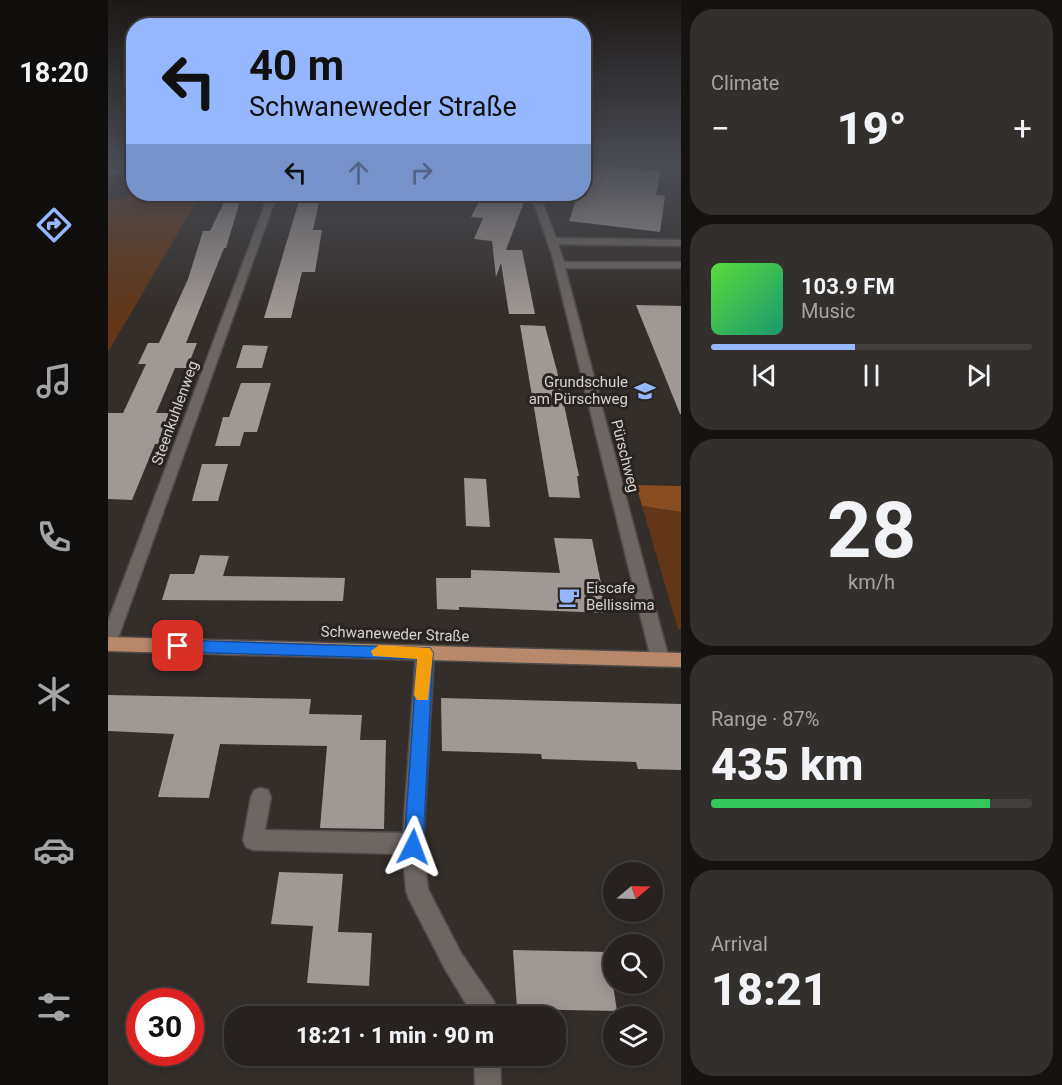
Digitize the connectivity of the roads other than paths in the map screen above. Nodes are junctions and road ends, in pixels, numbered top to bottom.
1 (266, 213) edge
2 (542, 213) edge
3 (552, 241) junction
4 (681, 243) edge
5 (559, 265) junction
6 (681, 265) edge
7 (108, 644) edge
8 (425, 653) junction
9 (660, 659) junction
10 (681, 660) edge
11 (261, 797) dead end
12 (413, 844) junction
13 (482, 1006) edge
14 (487, 1066) edge
15 (488, 1085) edge

1 - 7 street, Steenkuhlenweg
2 - 3 street, Pürschweg
3 - 4 street
3 - 5 street, Pürschweg
5 - 6 street
5 - 9 street, Pürschweg
7 - 8 main road, Schwaneweder Straße
8 - 9 main road, Schwaneweder Straße
8 - 12 street
9 - 10 main road, Schwaneweder Straße
11 - 12 street
12 - 13 street
14 - 15 street

